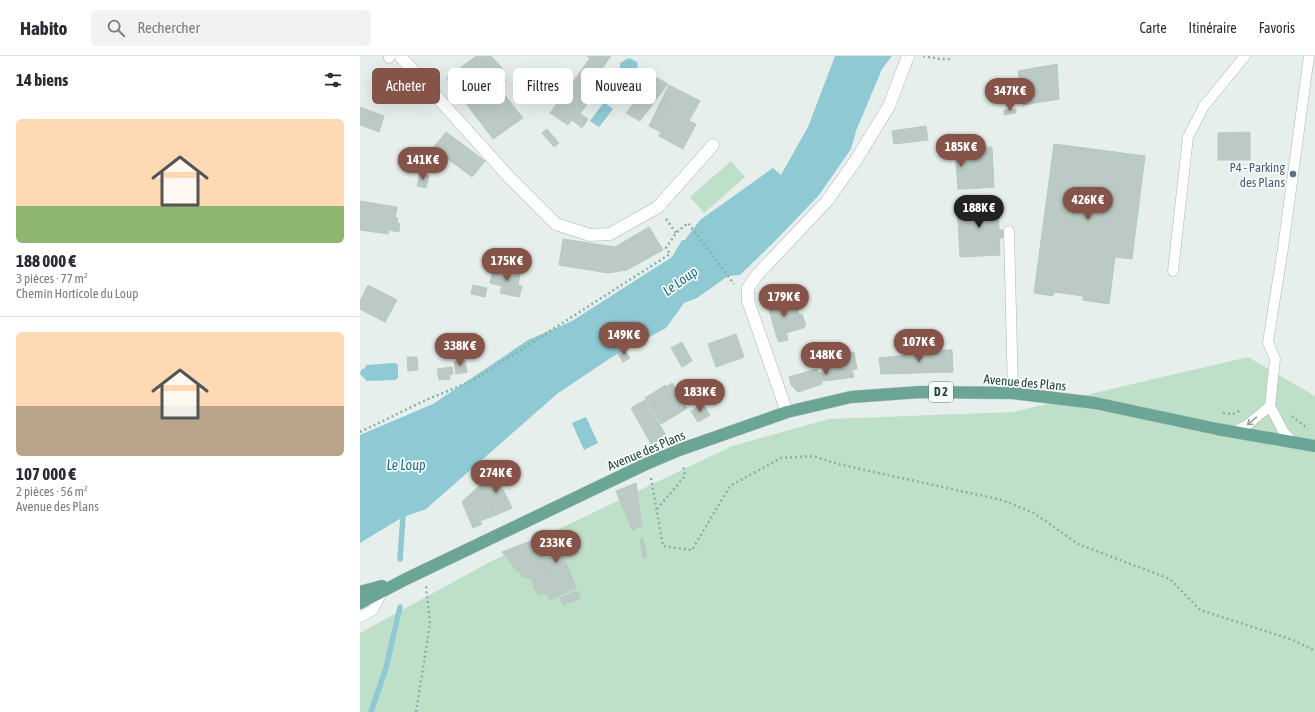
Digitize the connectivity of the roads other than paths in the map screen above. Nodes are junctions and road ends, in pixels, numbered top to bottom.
1 (393, 56) edge
2 (908, 56) edge
3 (1245, 56) edge
4 (1309, 56) edge
5 (713, 145) dead end
6 (1009, 231) dead end
7 (1173, 271) dead end
8 (1013, 393) junction
9 (1270, 406) junction
10 (788, 412) junction
11 (1233, 432) junction
12 (1292, 442) junction
13 (1315, 446) edge
14 (406, 578) junction
15 (383, 591) junction
16 (360, 592) edge
17 (360, 603) edge
18 (360, 617) edge

1 - 5 street
2 - 10 street
3 - 7 lane
4 - 9 lane
6 - 8 lane
8 - 10 main road, Avenue des Plans / D 2
8 - 11 main road, Avenue des Plans / D 2
9 -> 11 lane
9 - 12 lane
10 - 14 main road, Avenue des Plans / D 2
11 - 12 main road, Avenue des Plans / D 2
12 - 13 main road, Avenue des Plans / D 2
14 - 15 main road, Avenue des Plans / D 2
14 - 16 main road, Avenue des Plans / D 2
15 - 17 main road, Avenue des Plans / D 2
15 - 18 lane

